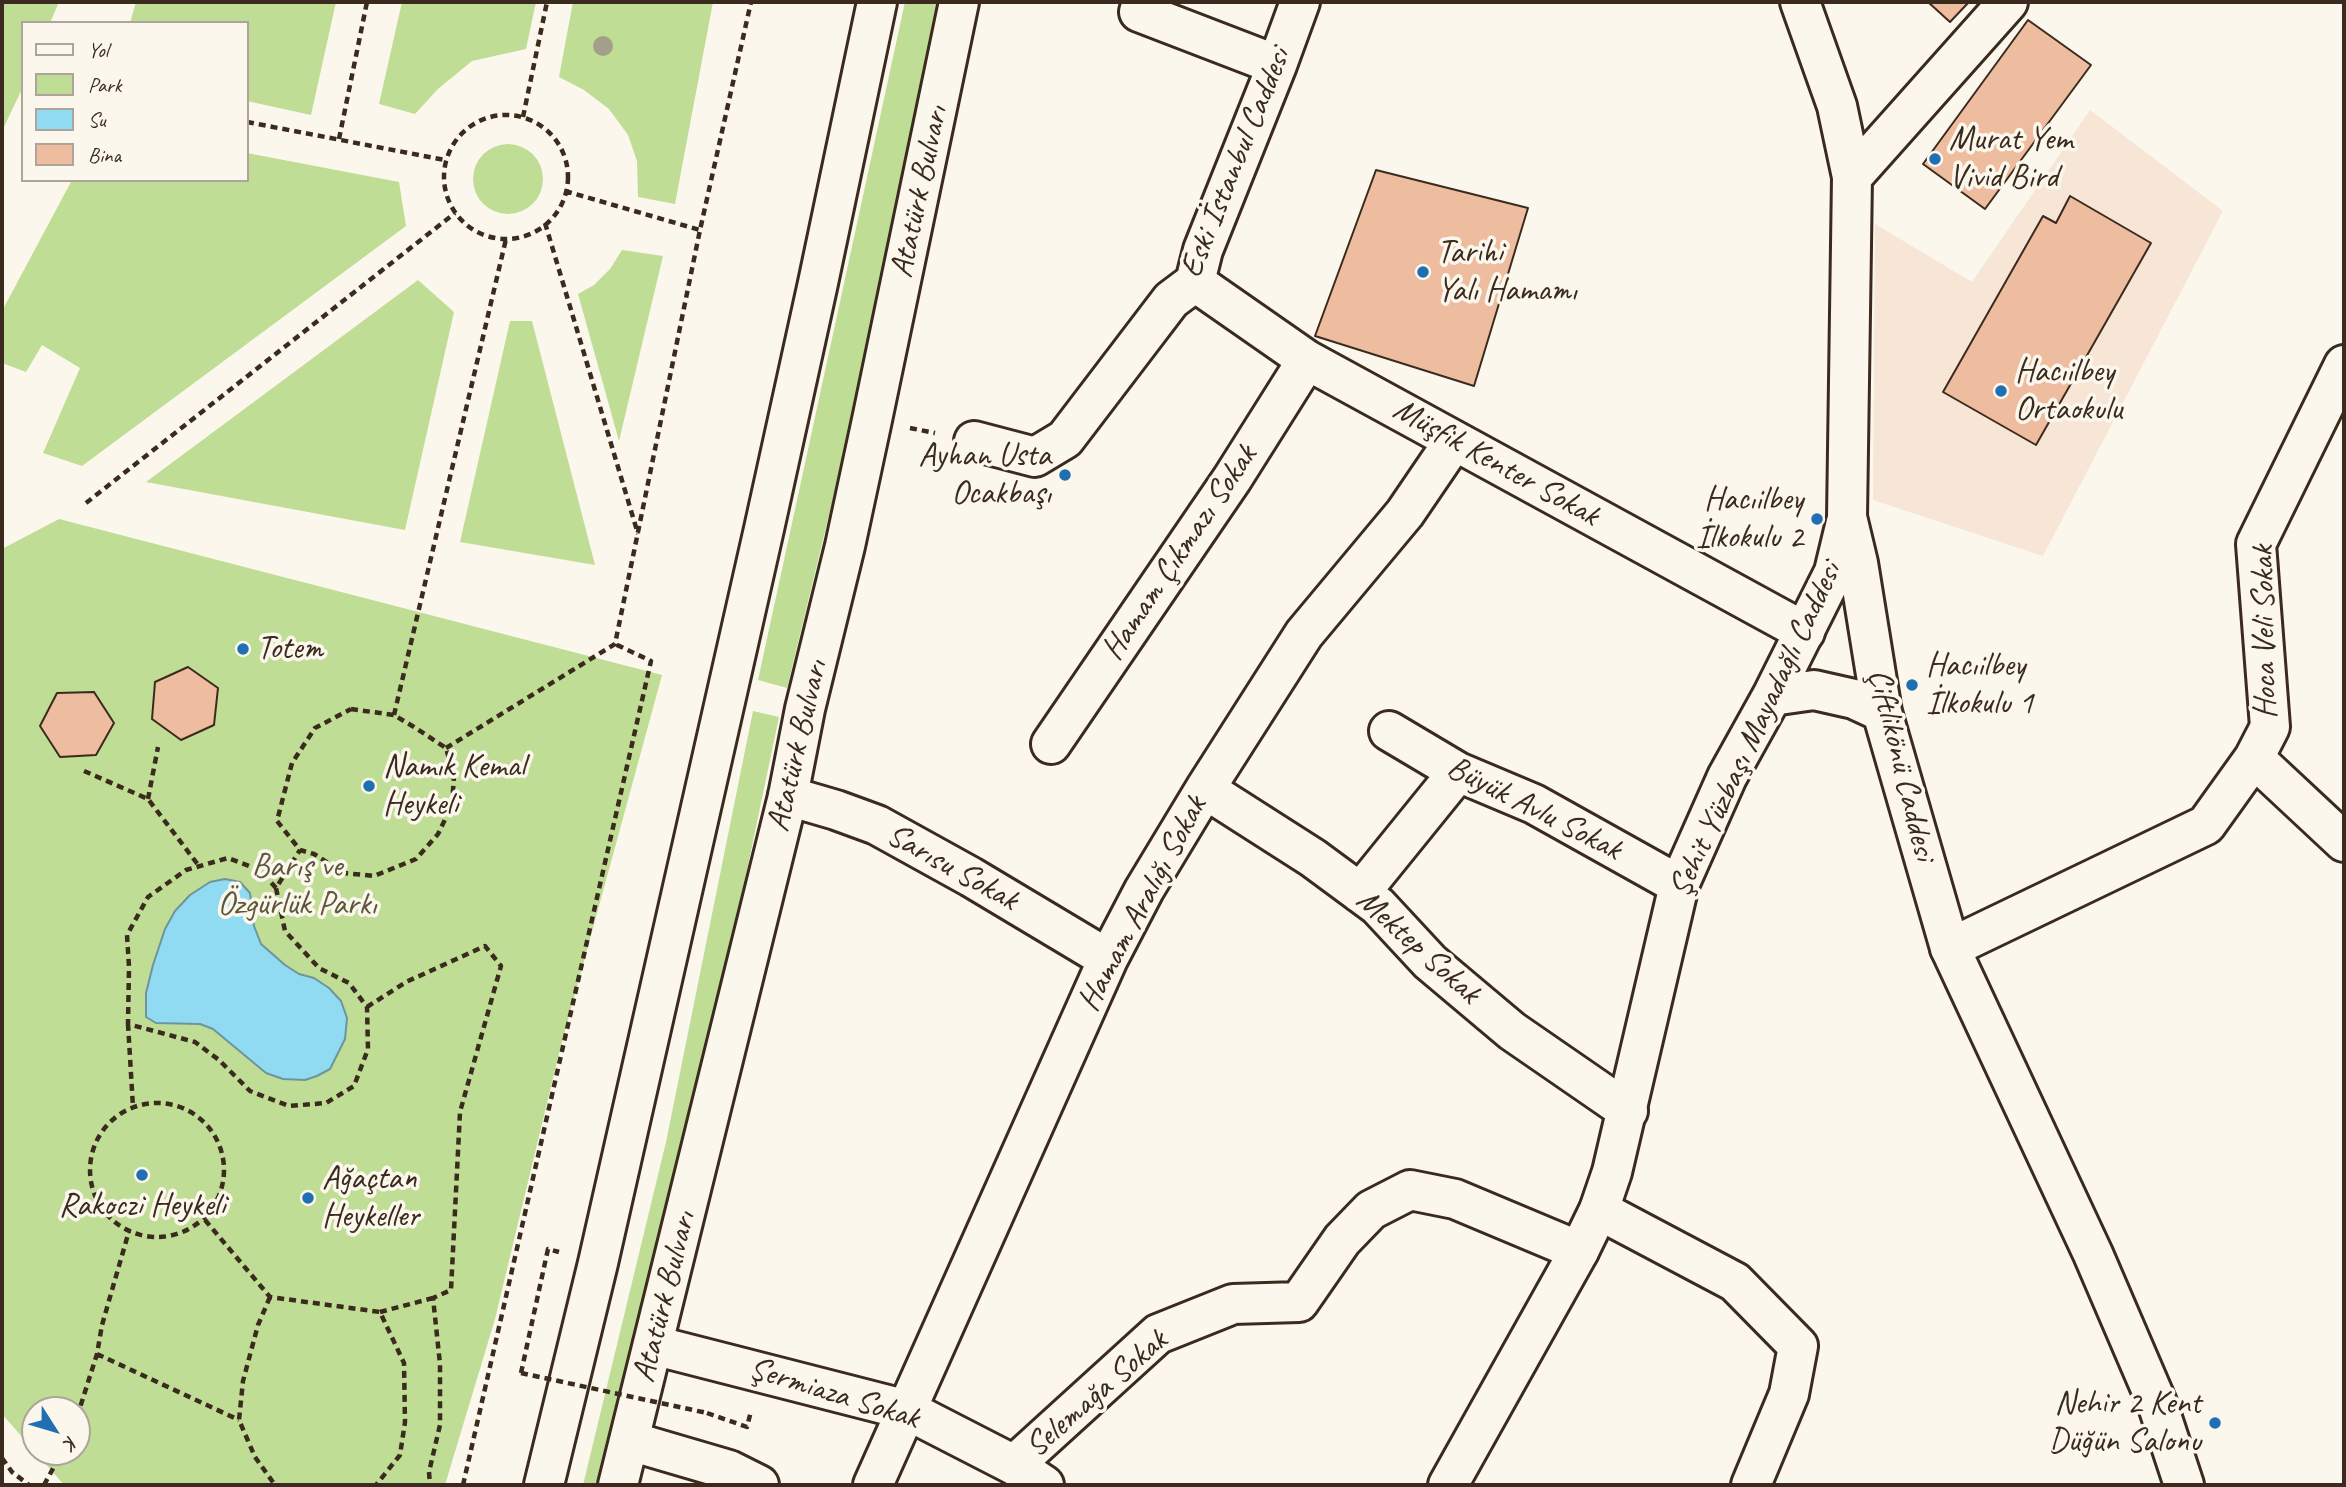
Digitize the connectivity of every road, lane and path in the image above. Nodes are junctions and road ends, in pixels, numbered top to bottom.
1 (368, 2) edge
2 (547, 2) edge
3 (751, 2) edge
4 (877, 2) edge
5 (959, 2) edge
6 (1142, 2) edge
7 (1300, 2) edge
8 (1800, 2) edge
9 (2008, 2) edge
10 (1277, 65) junction
11 (523, 117) junction
12 (248, 122) edge
13 (339, 139) junction
14 (446, 160) junction
15 (1852, 177) junction
16 (565, 191) junction
17 (455, 213) junction
18 (545, 223) junction
19 (700, 230) junction
20 (506, 239) junction
21 (1195, 282) junction
22 (1307, 360) junction
23 (2344, 365) edge
24 (872, 421) junction
25 (974, 441) joint
26 (1454, 441) junction
27 (86, 503) dead end
28 (1847, 517) junction
29 (639, 536) junction
30 (1805, 632) junction
31 (615, 644) junction
32 (1772, 696) junction
33 (1882, 712) junction
34 (394, 715) junction
35 (1389, 731) dead end
36 (1051, 744) dead end
37 (158, 747) dead end
38 (446, 748) junction
39 (2254, 758) junction
40 (84, 771) dead end
41 (1458, 772) junction
42 (1205, 789) junction
43 (788, 796) junction
44 (148, 799) junction
45 (2344, 842) edge
46 (300, 850) junction
47 (199, 866) junction
48 (1679, 885) junction
49 (276, 888) junction
50 (1360, 893) junction
51 (1950, 948) junction
52 (1108, 959) junction
53 (367, 1007) junction
54 (128, 1024) junction
55 (133, 1108) junction
56 (1628, 1111) junction
57 (1599, 1210) junction
58 (205, 1220) junction
59 (130, 1231) junction
60 (548, 1249) dead end
61 (1579, 1251) junction
62 (270, 1297) junction
63 (433, 1298) junction
64 (380, 1312) junction
65 (653, 1345) junction
66 (97, 1354) junction
67 (84, 1396) edge
68 (907, 1410) junction
69 (707, 1413) dead end
70 (239, 1420) junction
71 (630, 1441) junction
72 (2, 1458) edge
73 (54, 1466) edge
74 (1029, 1475) edge
75 (29, 1485) edge
76 (44, 1485) edge
77 (275, 1485) edge
78 (376, 1485) edge
79 (430, 1485) edge
80 (463, 1485) edge
81 (544, 1485) edge
82 (618, 1485) edge
83 (759, 1485) edge
84 (873, 1485) edge
85 (1448, 1485) edge
86 (1751, 1485) edge
87 (2184, 1485) edge

1 - 13 path
2 - 11 path
3 - 19 path
4 - 81 street
5 - 24 street, Atatürk Bulvarı
6 - 10 street
7 - 10 street, Eski İstanbul Caddesi
8 - 15 street, Çiftlikönü Caddesi
9 - 15 street
10 - 21 street, Eski İstanbul Caddesi
11 - 14 path
11 - 16 path
12 - 13 path
13 - 14 path
14 - 17 path
15 - 28 street, Çiftlikönü Caddesi
16 - 18 path
16 - 19 path
17 - 20 path
17 - 27 path
18 - 20 path
18 - 29 path
19 - 29 path
20 - 34 path
21 - 22 street, Müşfik Kenter Sokak
21 - 25 street, Eski İstanbul Caddesi
22 - 26 street, Müşfik Kenter Sokak
22 - 36 street, Hamam Çıkmazı Sokak
23 - 39 street, Hoca Veli Sokak
24 - 25 path
24 - 43 street, Atatürk Bulvarı
26 - 30 street, Müşfik Kenter Sokak
26 - 42 street, Hamam Aralığı Sokak
28 - 30 street, Şehit Yüzbaşı Mayadağlı Caddesi
28 - 33 street, Çiftlikönü Caddesi
29 - 31 path
30 - 32 street, Şehit Yüzbaşı Mayadağlı Caddesi
31 - 38 path
31 - 80 path
32 - 33 street
32 - 48 street, Şehit Yüzbaşı Mayadağlı Caddesi
33 - 51 street, Çiftlikönü Caddesi
34 - 38 path
34 - 46 path
35 - 41 street, Büyük Avlu Sokak
37 - 44 path
38 - 46 path
39 - 45 street
39 - 51 street, Hoca Veli Sokak
40 - 44 path
41 - 48 street, Büyük Avlu Sokak
41 - 50 street
42 - 50 street, Mektep Sokak
42 - 52 street, Hamam Aralığı Sokak
43 - 52 street, Sarısu Sokak
43 - 65 street, Atatürk Bulvarı
44 - 47 path
46 - 49 path
47 - 49 path
47 - 54 path
48 - 56 street, Şehit Yüzbaşı Mayadağlı Caddesi
49 - 53 path
50 - 56 street, Mektep Sokak
51 - 87 street, Çiftlikönü Caddesi
52 - 68 street, Hamam Aralığı Sokak
53 - 54 path
53 - 63 path
54 - 55 path
55 - 58 path
55 - 59 path
56 - 57 street, Şehit Yüzbaşı Mayadağlı Caddesi
57 - 61 street, Şehit Yüzbaşı Mayadağlı Caddesi
57 - 86 street
58 - 59 path
58 - 62 path
59 - 66 path
60 - 69 path, bridge
61 - 74 street, Selemağa Sokak
61 - 85 street, Şehit Yüzbaşı Mayadağlı Caddesi
62 - 64 path
62 - 70 path
63 - 64 path
63 - 79 path
64 - 78 path
65 - 68 street, Şermiaza Sokak
65 - 71 street, Atatürk Bulvarı
66 - 67 path
66 - 70 path
68 - 74 street, Şermiaza Sokak
68 - 84 street, Hamam Aralığı Sokak
70 - 77 path
71 - 82 street, Atatürk Bulvarı
71 - 83 street
72 - 75 path
73 - 76 path

